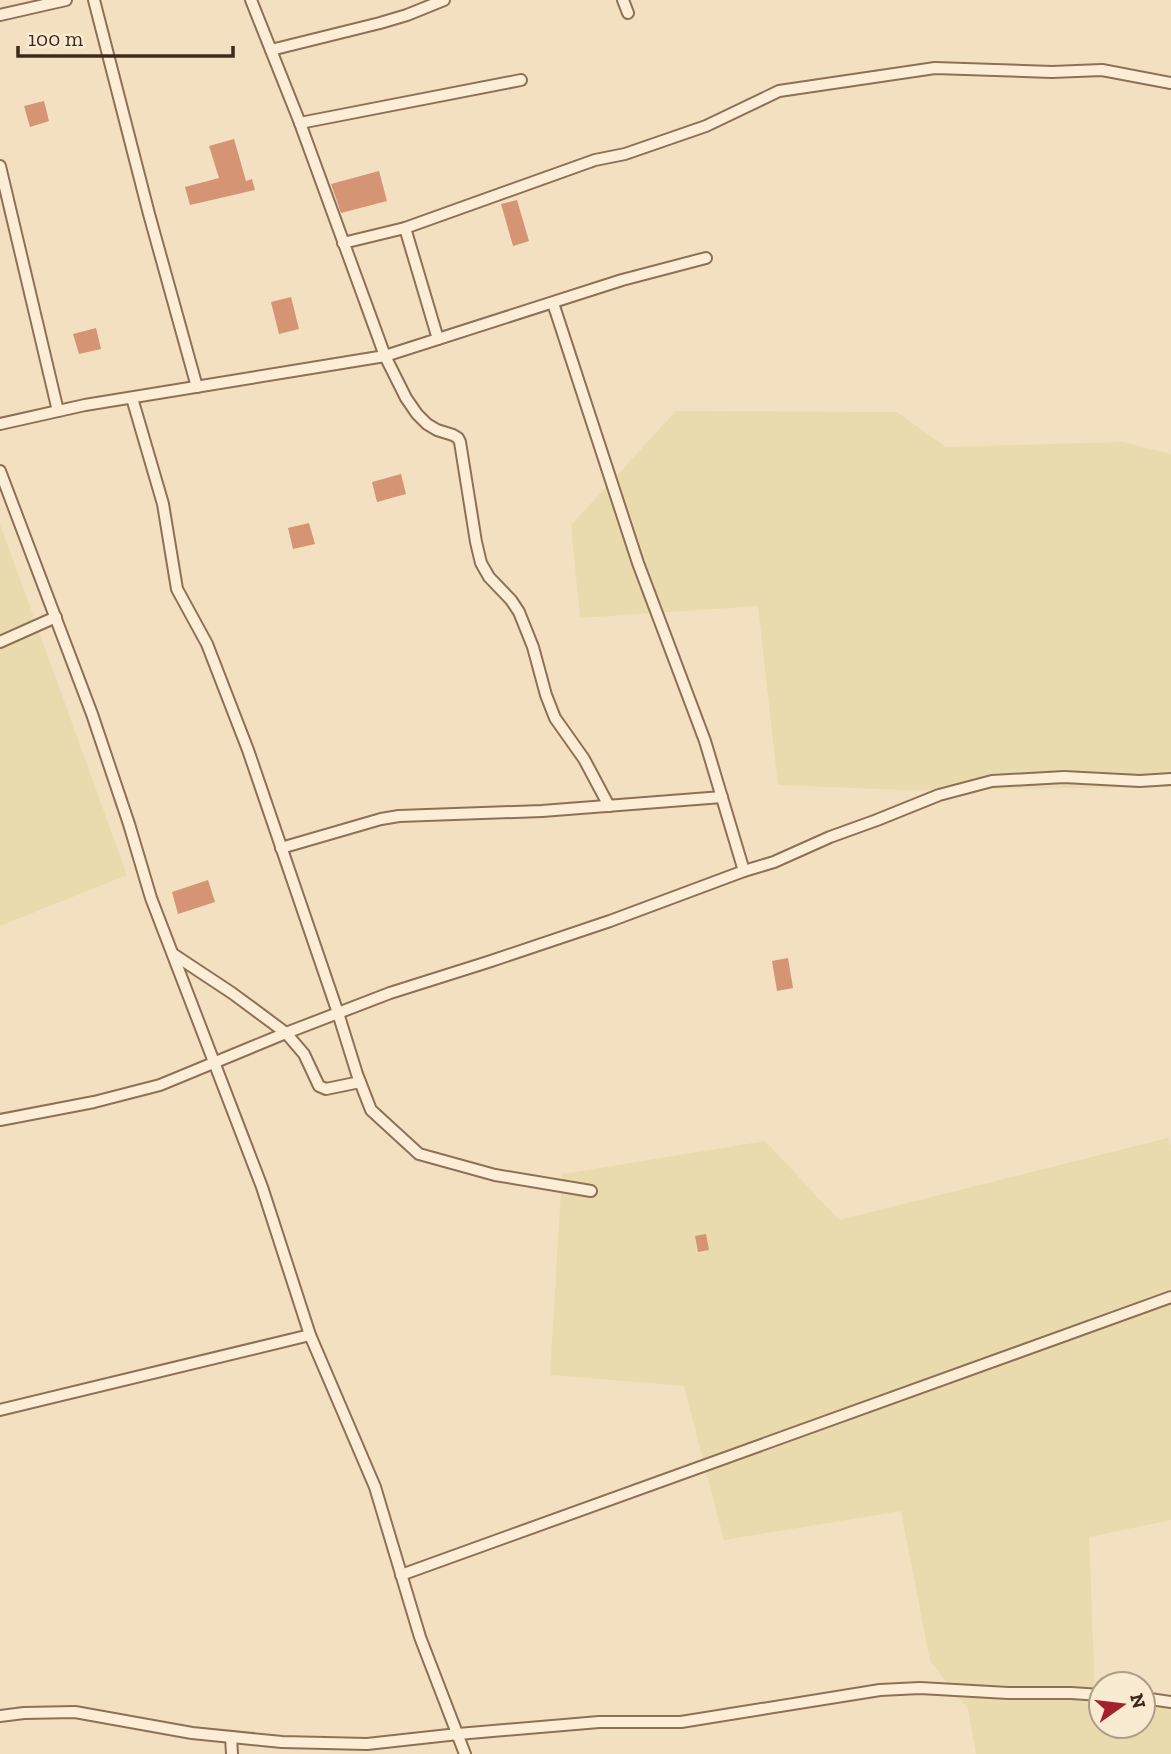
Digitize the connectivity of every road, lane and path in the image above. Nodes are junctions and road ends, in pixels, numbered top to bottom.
1 (66, 0) edge
2 (94, 0) edge
3 (251, 0) edge
4 (444, 0) edge
5 (623, 0) edge
6 (628, 13) dead end
7 (0, 15) edge
8 (271, 50) junction
9 (521, 80) dead end
10 (1171, 83) edge
11 (300, 123) junction
12 (0, 166) edge
13 (405, 228) junction
14 (343, 243) junction
15 (706, 258) dead end
16 (553, 303) junction
17 (438, 339) junction
18 (385, 356) junction
19 (197, 387) junction
20 (132, 398) junction
21 (58, 411) junction
22 (0, 424) edge
23 (0, 471) edge
24 (56, 617) junction
25 (0, 642) edge
26 (1171, 779) edge
27 (722, 797) junction
28 (609, 806) junction
29 (281, 848) junction
30 (744, 871) junction
31 (173, 954) junction
32 (338, 1013) junction
33 (285, 1033) junction
34 (215, 1062) junction
35 (360, 1082) junction
36 (0, 1120) edge
37 (592, 1191) dead end
38 (1171, 1297) edge
39 (310, 1335) junction
40 (0, 1410) edge
41 (401, 1575) junction
42 (1087, 1694) edge
43 (0, 1716) edge
44 (458, 1734) junction
45 (231, 1737) junction
46 (232, 1754) edge
47 (466, 1754) edge

1 - 7 street
2 - 19 street
3 - 8 street
4 - 8 street
5 - 6 street
8 - 11 street
9 - 11 street
10 - 13 street
11 - 14 street
12 - 21 street
13 - 14 street
13 - 17 street
14 - 18 street
15 - 16 street
16 - 17 street
16 - 27 street
17 - 18 street
18 - 19 street
18 - 28 street
19 - 20 street
20 - 21 street
20 - 29 street
21 - 22 street
23 - 24 street
24 - 25 street
24 - 31 street
26 - 30 street
27 - 28 street
27 - 30 street
28 - 29 street
29 - 32 street
30 - 32 street
31 - 33 street
31 - 34 street
32 - 33 street
32 - 35 street
33 - 34 street
33 - 35 street
34 - 36 street
34 - 39 street
35 - 37 street
38 - 41 street
39 - 40 street
39 - 41 street
41 - 44 street
42 - 44 street
43 - 45 street
44 - 45 street
44 - 47 street
45 - 46 street

